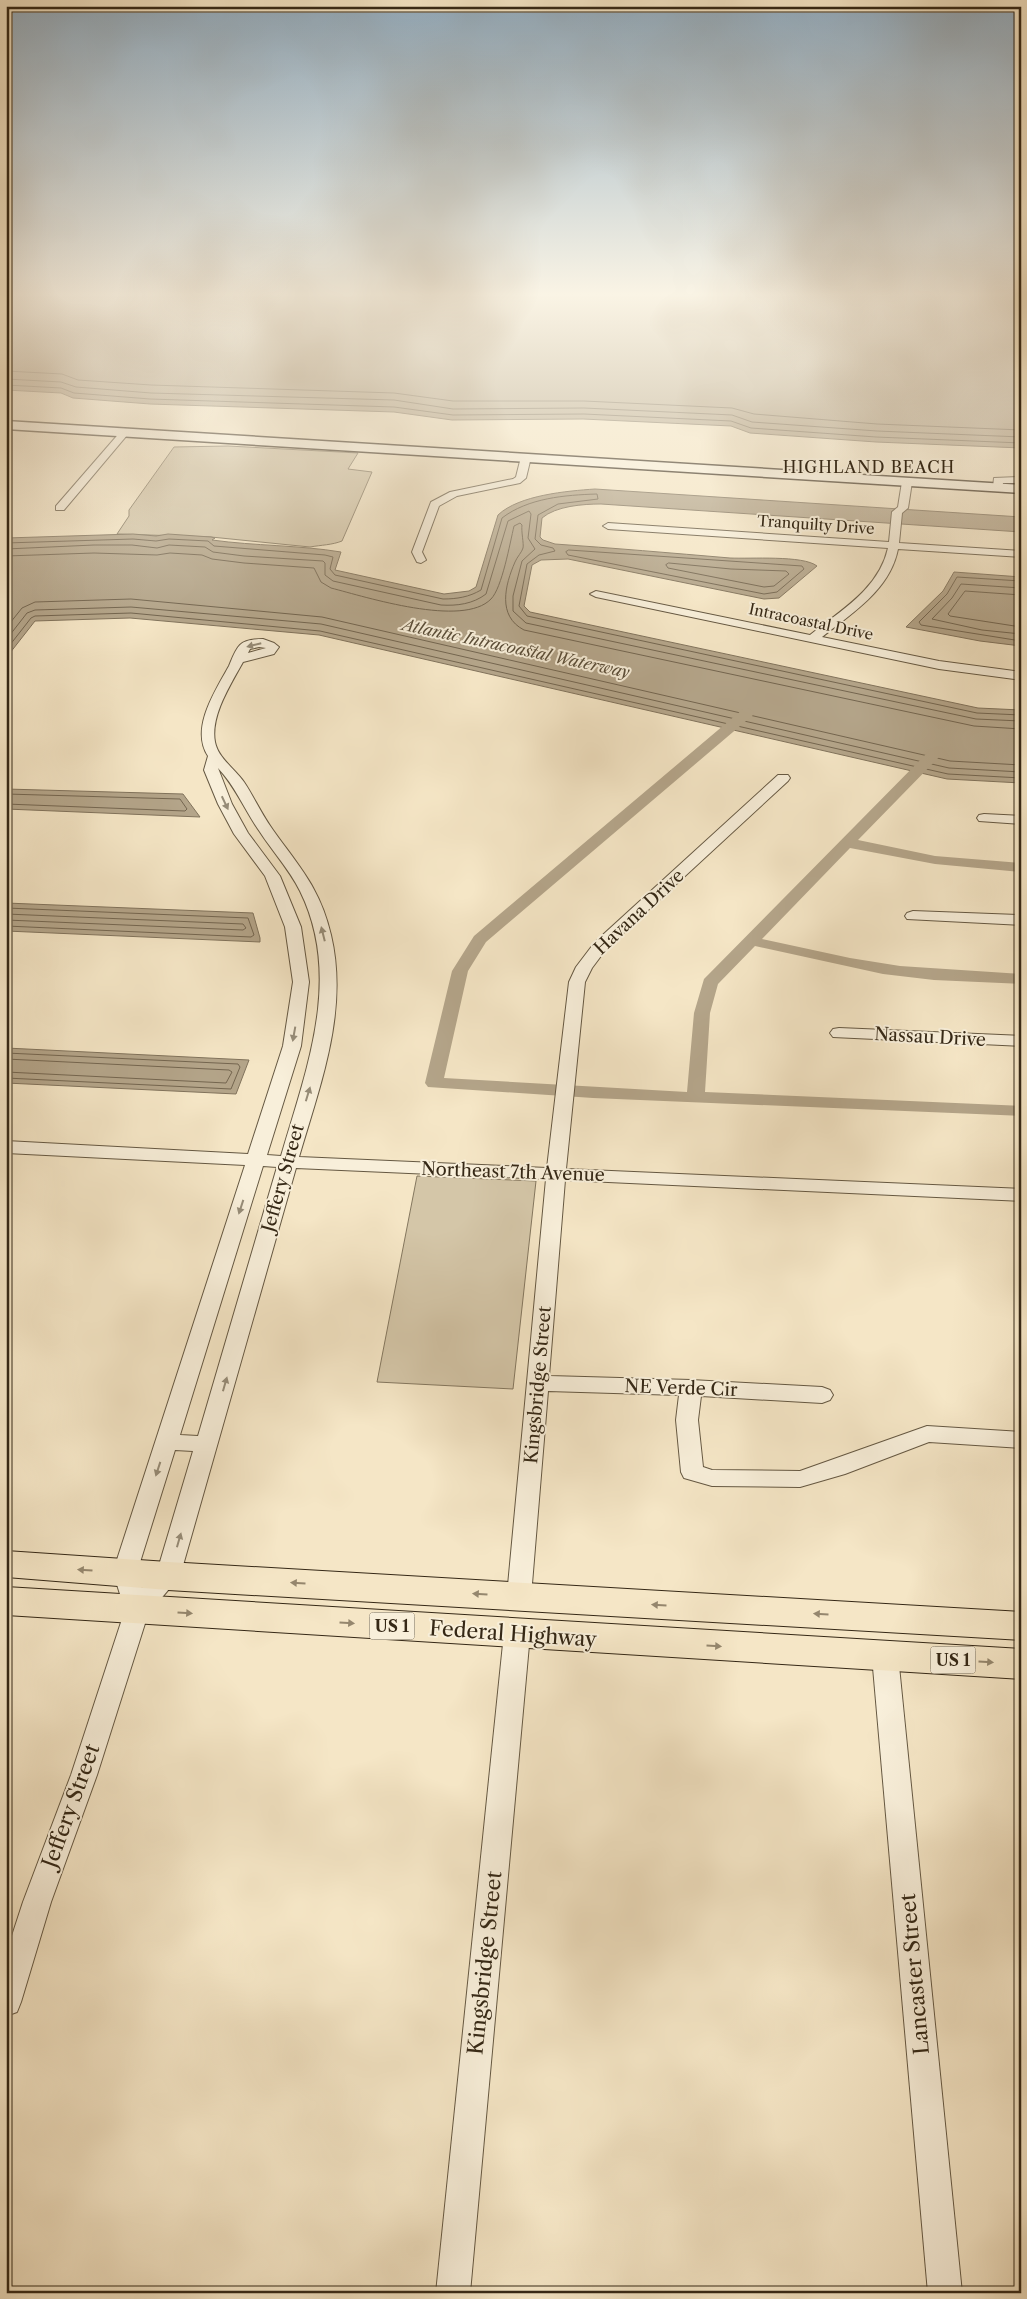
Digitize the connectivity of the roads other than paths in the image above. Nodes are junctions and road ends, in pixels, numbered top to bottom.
1 (6, 425) edge
2 (126, 432) junction
3 (526, 457) junction
4 (1021, 480) edge
5 (901, 481) junction
6 (998, 487) junction
7 (1021, 489) edge
8 (60, 508) dead end
9 (608, 526) dead end
10 (893, 545) junction
11 (1021, 554) edge
12 (421, 560) dead end
13 (596, 594) dead end
14 (812, 639) junction
15 (239, 659) dead end
16 (1021, 676) edge
17 (214, 758) junction
18 (783, 778) dead end
19 (984, 818) dead end
20 (1021, 820) edge
21 (912, 916) dead end
22 (1021, 920) edge
23 (300, 1001) junction
24 (329, 1001) junction
25 (839, 1033) dead end
26 (1021, 1042) edge
27 (6, 1147) edge
28 (256, 1160) junction
29 (287, 1162) junction
30 (556, 1173) junction
31 (1021, 1195) edge
32 (540, 1383) dead end
33 (691, 1387) junction
34 (822, 1394) dead end
35 (1021, 1440) edge
36 (167, 1442) junction
37 (207, 1444) junction
38 (873, 1453) joint
39 (6, 1564) edge
40 (125, 1572) junction
41 (168, 1576) junction
42 (519, 1596) junction
43 (6, 1601) edge
44 (137, 1610) junction
45 (888, 1618) junction
46 (973, 1623) junction
47 (1021, 1626) edge
48 (517, 1634) junction
49 (779, 1649) junction
50 (885, 1656) junction
51 (1021, 1664) edge
52 (6, 2002) edge
53 (453, 2293) edge
54 (945, 2293) edge

1 - 2 main road
2 - 3 main road
2 - 8 street
3 - 5 main road
3 - 12 street
4 - 6 street
5 - 6 main road
5 - 10 street
6 - 7 main road
9 - 10 street, Tranquilty Drive
10 - 11 street, Tranquilty Drive
10 - 14 street
13 - 14 street, Intracoastal Drive
14 - 16 street, Intracoastal Drive
15 - 17 street, Jeffery Street
17 -> 23 street, Jeffery Street
24 -> 17 street, Jeffery Street
18 - 30 street, Havana Drive
19 - 20 street
21 - 22 street
23 - 24 street
23 -> 28 street, Jeffery Street
29 -> 24 street, Jeffery Street
25 - 26 street, Nassau Drive
27 - 28 street, Northeast 7th Avenue
28 - 29 street, Northeast 7th Avenue
28 -> 36 street, Jeffery Street
29 - 30 street, Northeast 7th Avenue
37 -> 29 street, Jeffery Street
30 - 31 street, Northeast 7th Avenue
30 - 42 street, Kingsbridge Street
32 - 33 street, NE Verde Cir
33 - 34 street, NE Verde Cir
33 - 38 street
35 - 38 street
36 - 37 street
36 -> 40 street, Jeffery Street
41 -> 37 street, Jeffery Street
40 -> 39 main road, Federal Highway / US 1
40 - 41 main road, Federal Highway / US 1
40 - 44 street
42 -> 41 main road, Federal Highway / US 1
41 - 44 street, Jeffery Street
45 -> 42 main road, Federal Highway / US 1
43 - 44 main road, Federal Highway / US 1
44 -> 48 main road, Federal Highway / US 1
44 - 52 street, Jeffery Street
45 - 46 main road, Federal Highway / US 1
45 - 49 main road
46 - 47 main road, Federal Highway / US 1
46 - 50 main road
48 -> 49 main road, Federal Highway / US 1
48 - 53 street, Kingsbridge Street
49 - 50 main road, Federal Highway / US 1
50 -> 51 main road, Federal Highway / US 1
50 - 54 street, Lancaster Street

